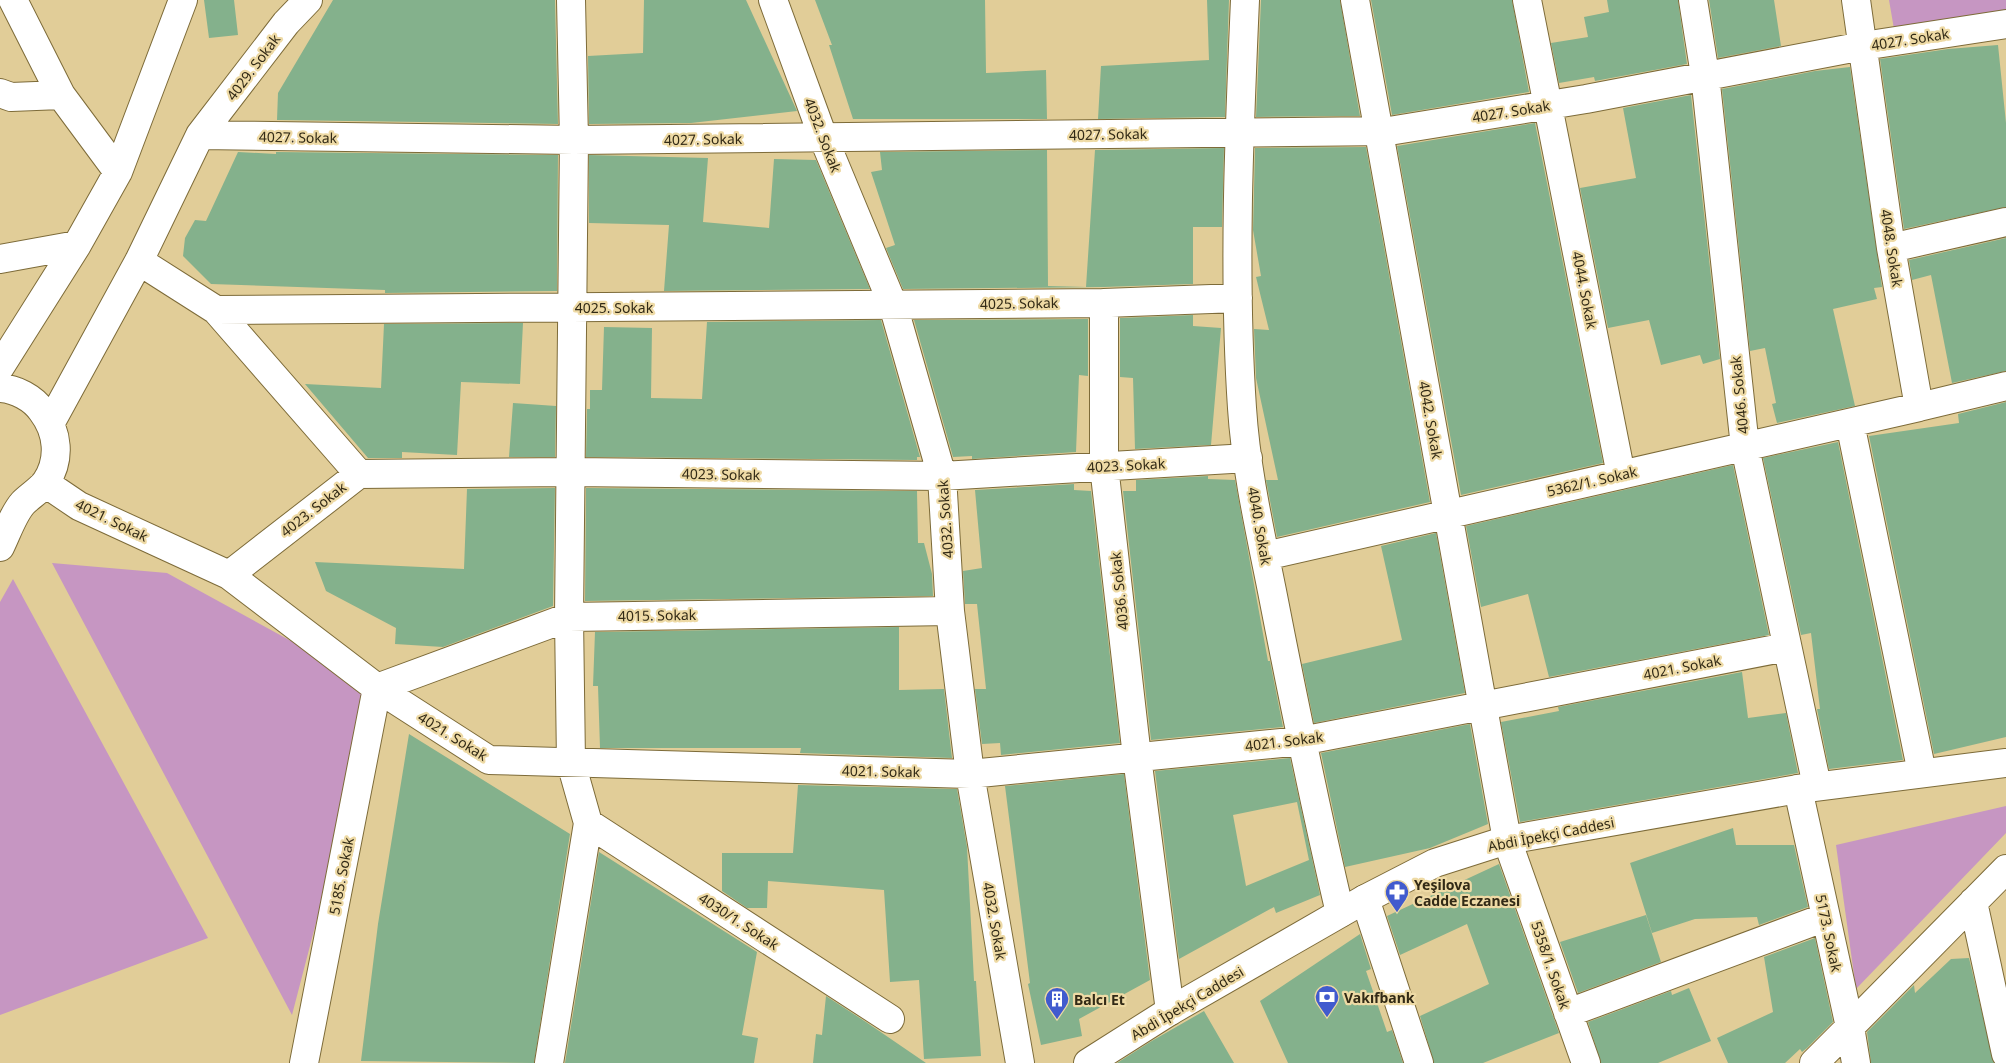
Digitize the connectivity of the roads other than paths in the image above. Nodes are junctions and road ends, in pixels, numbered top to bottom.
1 (14, 0) edge
2 (183, 0) edge
3 (308, 0) edge
4 (571, 0) edge
5 (773, 0) edge
6 (1245, 0) edge
7 (1355, 0) edge
8 (1527, 0) edge
9 (1693, 0) edge
10 (1856, 0) edge
11 (2006, 24) edge
12 (1863, 46) junction
13 (1705, 75) junction
14 (0, 93) edge
15 (61, 95) junction
16 (1548, 105) junction
17 (1378, 131) junction
18 (1240, 133) junction
19 (200, 135) junction
20 (823, 137) junction
21 (574, 140) junction
22 (118, 172) junction
23 (2006, 222) edge
24 (77, 245) junction
25 (1891, 248) junction
26 (0, 259) edge
27 (139, 261) junction
28 (1238, 298) junction
29 (1104, 303) junction
30 (893, 305) junction
31 (571, 307) junction
32 (216, 310) junction
33 (0, 367) edge
34 (2006, 386) edge
35 (0, 388) edge
36 (1919, 407) junction
37 (1850, 423) junction
38 (53, 435) junction
39 (1745, 447) junction
40 (1248, 458) junction
41 (1104, 466) junction
42 (571, 472) junction
43 (359, 474) junction
44 (1621, 475) junction
45 (942, 476) junction
46 (45, 483) junction
47 (11, 507) edge
48 (1448, 514) junction
49 (0, 547) edge
50 (1265, 556) junction
51 (229, 575) junction
52 (950, 611) junction
53 (568, 617) junction
54 (1787, 647) junction
55 (377, 688) junction
56 (1484, 706) junction
57 (1300, 741) junction
58 (1138, 757) junction
59 (571, 763) junction
60 (2006, 763) edge
61 (1922, 773) junction
62 (970, 774) junction
63 (1808, 787) junction
64 (588, 823) junction
65 (1507, 840) junction
66 (2006, 869) edge
67 (1365, 899) junction
68 (1972, 902) junction
69 (1340, 914) junction
70 (1826, 917) junction
71 (1170, 1011) junction
72 (1568, 1013) junction
73 (890, 1019) dead end
74 (1850, 1027) junction
75 (2006, 1054) edge
76 (304, 1063) edge
77 (549, 1063) edge
78 (1020, 1063) edge
79 (1088, 1063) edge
80 (1419, 1063) edge
81 (1586, 1063) edge
82 (1814, 1063) edge
83 (1856, 1063) edge

1 - 15 street
2 - 22 street
3 - 19 street, 4029. Sokak
4 - 21 street
5 - 20 street, 4032. Sokak
6 - 18 street, 4040. Sokak
7 - 17 street, 4042. Sokak
8 - 16 street, 4044. Sokak
9 - 13 street, 4046. Sokak
10 - 12 street, 4048. Sokak
11 - 12 street, 4027. Sokak
12 - 13 street, 4027. Sokak
12 - 25 street, 4048. Sokak
13 - 16 street, 4027. Sokak
13 - 39 street, 4046. Sokak
14 - 15 street
15 - 22 street
16 - 17 street, 4027. Sokak
16 - 44 street, 4044. Sokak
17 - 18 street, 4027. Sokak
17 - 48 street, 4042. Sokak
18 - 20 street, 4027. Sokak
18 - 28 street, 4040. Sokak
19 - 21 street, 4027. Sokak
19 - 27 street, 4029. Sokak
20 - 21 street, 4027. Sokak
20 - 30 street, 4032. Sokak
21 - 31 street
22 - 24 street
23 - 25 street
24 - 26 street
24 - 33 street
25 - 36 street, 4048. Sokak
27 - 32 street
27 - 38 street, 4029. Sokak
28 - 29 street
28 - 40 street, 4040. Sokak
29 - 30 street, 4025. Sokak
29 - 41 street, 4036. Sokak
30 - 31 street, 4025. Sokak
30 - 45 street, 4032. Sokak
31 - 32 street, 4025. Sokak
31 - 42 street
32 - 43 street
34 - 36 street
35 - 38 street
36 - 37 street, 5362/1. Sokak
37 - 39 street, 5362/1. Sokak
37 - 61 street
38 - 46 street, 4029. Sokak
39 - 44 street, 5362/1. Sokak
39 - 54 street, 4046. Sokak
40 - 41 street, 4023. Sokak
40 - 50 street, 4040. Sokak
41 - 45 street, 4023. Sokak
41 - 58 street, 4036. Sokak
42 - 43 street, 4023. Sokak
42 - 45 street, 4023. Sokak
42 - 53 street
43 - 51 street, 4023. Sokak
44 - 48 street, 5362/1. Sokak
45 - 52 street, 4032. Sokak
46 - 47 street
46 - 51 street, 4021. Sokak
47 - 49 street
48 - 50 street, 5362/1. Sokak
48 - 56 street, 4042. Sokak
50 - 57 street, 4040. Sokak
51 - 55 street, 4021. Sokak
52 - 53 street, 4015. Sokak
52 - 62 street, 4032. Sokak
53 - 55 street, 4015. Sokak
53 - 59 street
54 - 56 street, 4021. Sokak
54 - 63 street, 4046. Sokak
55 - 59 street, 4021. Sokak
55 - 76 street, 5185. Sokak
56 - 57 street, 4021. Sokak
56 - 65 street, 4042. Sokak
57 - 58 street, 4021. Sokak
57 - 69 street, 4040. Sokak
58 - 62 street, 4021. Sokak
58 - 71 street, 4036. Sokak
59 - 62 street, 4021. Sokak
59 - 64 street
60 - 61 street, Abdi İpekçi Caddesi
61 - 63 street, Abdi İpekçi Caddesi
62 - 78 street, 4032. Sokak
63 - 65 street, Abdi İpekçi Caddesi
63 - 70 street, 5173. Sokak
64 - 73 street, 4030/1. Sokak
64 - 77 street
65 - 67 street, Abdi İpekçi Caddesi
65 - 72 street, 5358/1. Sokak
66 - 68 street
67 - 69 street, Abdi İpekçi Caddesi
67 - 80 street
68 - 74 street
68 - 75 street
69 - 71 street, Abdi İpekçi Caddesi
70 - 72 street
70 - 74 street, 5173. Sokak
71 - 79 street, Abdi İpekçi Caddesi
72 - 81 street, 5358/1. Sokak
74 - 82 street
74 - 83 street, 5173. Sokak

